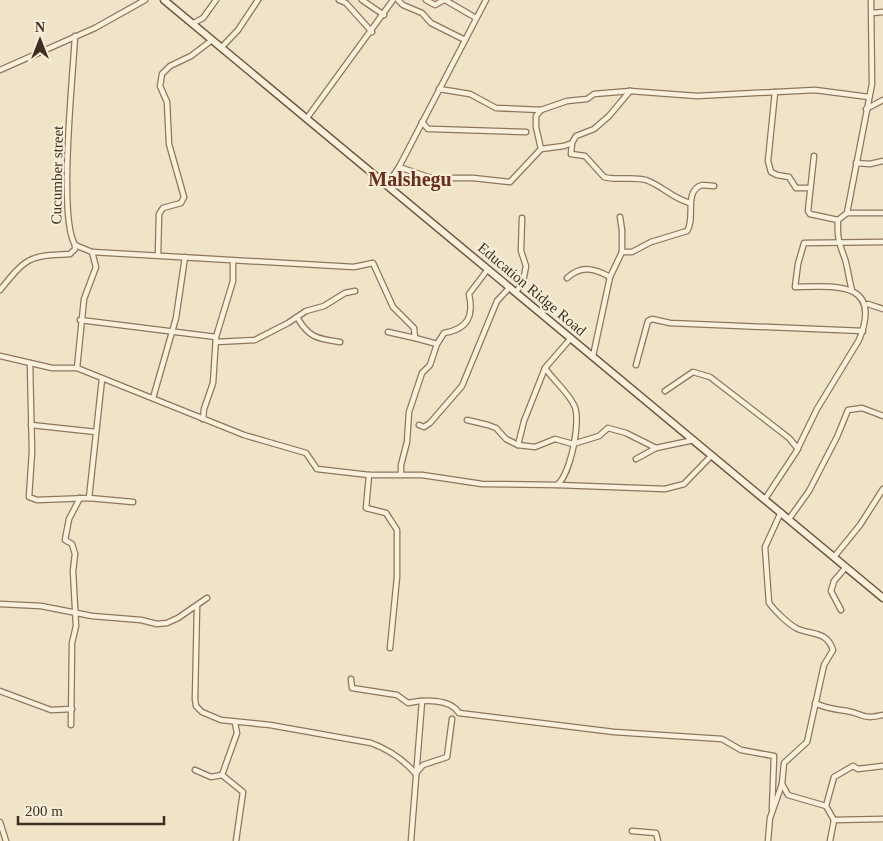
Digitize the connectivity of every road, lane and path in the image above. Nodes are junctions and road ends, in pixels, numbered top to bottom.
1 (145, 0) edge
2 (164, 0) edge
3 (216, 0) edge
4 (258, 0) edge
5 (339, 0) edge
6 (362, 0) edge
7 (393, 0) edge
8 (398, 0) edge
9 (426, 0) edge
10 (445, 0) edge
11 (486, 0) edge
12 (871, 0) edge
13 (872, 12) junction
14 (883, 12) edge
15 (384, 15) junction
16 (476, 18) junction
17 (192, 24) junction
18 (372, 32) junction
19 (75, 36) junction
20 (212, 40) junction
21 (465, 40) junction
22 (222, 48) junction
23 (0, 70) edge
24 (439, 89) junction
25 (630, 91) junction
26 (775, 92) junction
27 (869, 97) junction
28 (883, 100) edge
29 (866, 109) junction
30 (541, 110) junction
31 (307, 118) junction
32 (422, 122) junction
33 (526, 132) dead end
34 (572, 143) junction
35 (541, 149) junction
36 (814, 156) dead end
37 (883, 161) edge
38 (856, 163) junction
39 (399, 167) junction
40 (387, 185) junction
41 (714, 186) dead end
42 (809, 188) junction
43 (690, 203) junction
44 (847, 213) junction
45 (883, 213) edge
46 (620, 217) dead end
47 (522, 218) dead end
48 (838, 220) junction
49 (883, 242) edge
50 (838, 243) junction
51 (74, 245) junction
52 (92, 252) junction
53 (622, 252) junction
54 (158, 255) junction
55 (185, 257) junction
56 (233, 262) junction
57 (488, 268) junction
58 (610, 277) junction
59 (567, 278) dead end
60 (510, 287) junction
61 (0, 290) edge
62 (852, 290) junction
63 (355, 291) dead end
64 (516, 292) junction
65 (868, 304) junction
66 (883, 309) edge
67 (297, 316) junction
68 (80, 320) junction
69 (172, 330) junction
70 (863, 331) junction
71 (388, 332) dead end
72 (415, 338) junction
73 (571, 338) junction
74 (216, 339) junction
75 (340, 342) dead end
76 (437, 344) junction
77 (0, 356) edge
78 (593, 356) junction
79 (30, 364) junction
80 (636, 365) dead end
81 (77, 368) junction
82 (545, 368) junction
83 (102, 378) junction
84 (665, 391) dead end
85 (153, 398) junction
86 (883, 416) edge
87 (203, 418) junction
88 (468, 420) dead end
89 (31, 425) junction
90 (420, 425) dead end
91 (96, 432) junction
92 (694, 440) junction
93 (573, 444) junction
94 (518, 445) junction
95 (656, 448) junction
96 (798, 449) junction
97 (712, 455) junction
98 (636, 459) dead end
99 (401, 474) junction
100 (370, 475) junction
101 (557, 485) junction
102 (883, 489) edge
103 (80, 498) junction
104 (90, 498) junction
105 (765, 499) junction
106 (134, 502) dead end
107 (781, 512) junction
108 (789, 519) junction
109 (834, 557) junction
110 (846, 567) junction
111 (207, 598) dead end
112 (883, 598) edge
113 (0, 604) edge
114 (197, 607) junction
115 (841, 610) dead end
116 (74, 613) junction
117 (390, 648) dead end
118 (350, 679) dead end
119 (0, 691) edge
120 (422, 701) junction
121 (815, 703) junction
122 (72, 709) junction
123 (883, 715) edge
124 (452, 719) dead end
125 (235, 723) junction
126 (247, 724) junction
127 (71, 725) dead end
128 (237, 733) junction
129 (883, 766) edge
130 (195, 770) dead end
131 (416, 774) junction
132 (222, 775) junction
133 (782, 784) junction
134 (826, 806) junction
135 (772, 809) junction
136 (883, 818) edge
137 (834, 820) junction
138 (0, 822) edge
139 (632, 831) dead end
140 (6, 841) edge
141 (236, 841) edge
142 (411, 841) edge
143 (658, 841) edge
144 (768, 841) edge
145 (830, 841) edge

1 - 19 street
2 - 17 main road, Education Ridge Road
3 - 17 street
4 - 22 street
5 - 18 street
6 - 15 street
7 - 15 street
8 - 21 street
9 - 10 street
10 - 16 street
11 - 16 street
12 - 13 street
13 - 14 street
13 - 27 street
15 - 18 street
16 - 21 street
17 - 20 main road, Education Ridge Road
18 - 31 street
19 - 23 street
19 - 51 street, Cucumber street
20 - 22 main road, Education Ridge Road
20 - 54 street
21 - 24 street
22 - 31 main road, Education Ridge Road
24 - 30 street
24 - 32 street
25 - 26 street
25 - 30 street
25 - 34 street
26 - 27 street
26 - 42 street
27 - 29 street
28 - 29 street
29 - 38 street
30 - 35 street
31 - 40 main road, Education Ridge Road
32 - 33 street
32 - 39 street
34 - 35 street
34 - 43 street
35 - 39 street
36 - 42 street
37 - 38 street
38 - 44 street
39 - 40 street
40 - 57 main road, Education Ridge Road
41 - 43 street
42 - 48 street
43 - 53 street
44 - 45 street
44 - 48 street
46 - 53 street
47 - 64 street
48 - 50 street
49 - 50 street
50 - 62 street
50 - 62 street
51 - 52 street, Cucumber street
51 - 61 street
52 - 54 street, Cucumber street
52 - 68 street
53 - 58 street
54 - 55 street, Cucumber street
55 - 56 street, Cucumber street
55 - 69 street
56 - 72 street, Cucumber street
56 - 74 street
57 - 60 main road, Education Ridge Road
57 - 76 street
58 - 59 street
58 - 78 street
60 - 64 main road, Education Ridge Road
60 - 90 street
62 - 65 street
63 - 67 street
64 - 73 main road, Education Ridge Road
65 - 66 street
65 - 70 street
67 - 74 street
67 - 75 street
68 - 69 street
68 - 81 street
69 - 74 street
69 - 85 street
70 - 80 street
70 - 96 street
71 - 72 street
72 - 76 street
73 - 78 main road, Education Ridge Road
73 - 82 street
74 - 87 street
76 - 99 street
77 - 79 street
78 - 92 main road, Education Ridge Road
79 - 81 street
79 - 89 street
81 - 83 street
82 - 93 street
82 - 94 street
83 - 85 street
83 - 91 street
84 - 96 street
85 - 87 street
86 - 108 street
87 - 100 street
88 - 94 street
89 - 91 street
89 - 103 street
91 - 104 street
92 - 95 street
92 - 97 main road, Education Ridge Road
93 - 94 street
93 - 95 street
93 - 101 street
95 - 98 street
96 - 105 street
97 - 101 street
97 - 105 main road, Education Ridge Road
99 - 100 street
99 - 101 street
100 - 117 street
102 - 109 street
103 - 104 street
103 - 116 street
104 - 106 street
105 - 107 main road, Education Ridge Road
107 - 108 main road, Education Ridge Road
107 - 121 street
108 - 109 main road, Education Ridge Road
109 - 110 main road, Education Ridge Road
110 - 112 main road, Education Ridge Road
110 - 115 street
111 - 114 street
113 - 116 street
114 - 116 street
114 - 125 street
116 - 122 street
118 - 120 street
119 - 122 street
120 - 131 street
120 - 135 street
121 - 123 street
121 - 133 street
122 - 127 street
124 - 131 street
125 - 126 street
125 - 128 street
126 - 128 street
126 - 131 street
128 - 132 street
129 - 134 street
130 - 132 street
131 - 142 street
132 - 141 street
133 - 134 street
133 - 135 street
134 - 137 street
135 - 144 street
136 - 137 street
137 - 145 street
138 - 140 street
139 - 143 street

